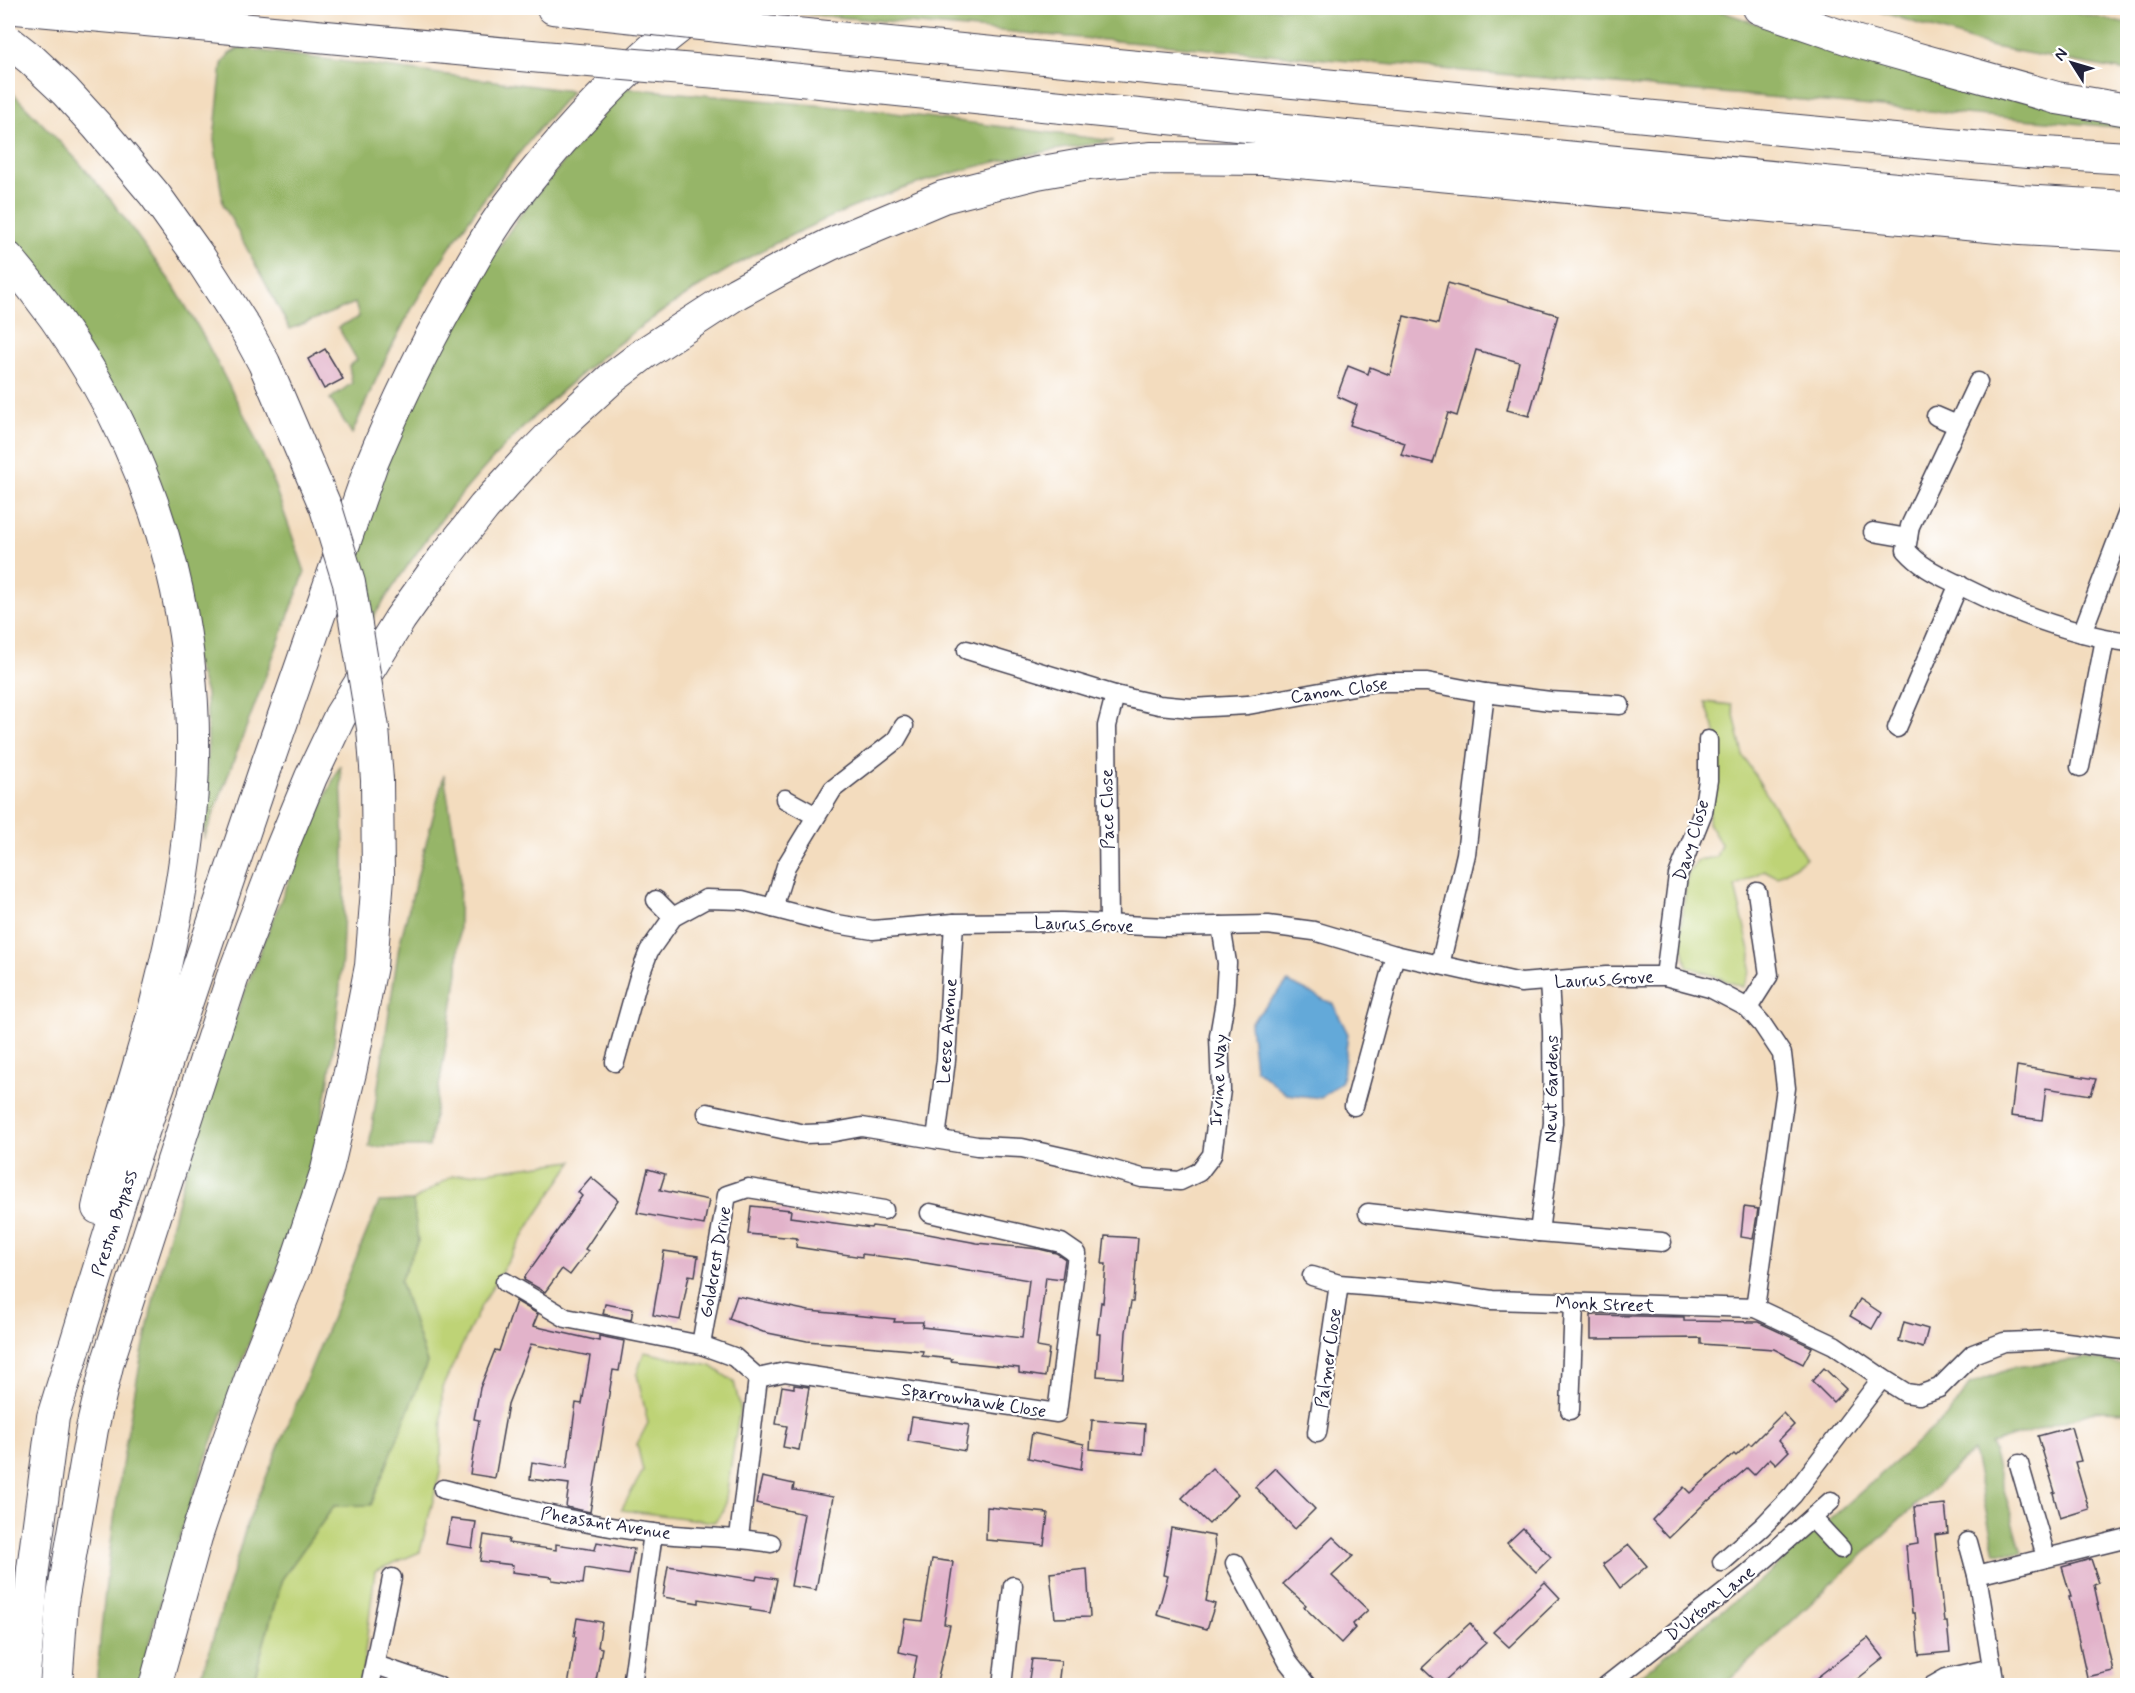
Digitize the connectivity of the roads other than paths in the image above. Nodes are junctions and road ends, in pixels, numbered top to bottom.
1 (16, 8) edge
2 (704, 8) edge
3 (1759, 8) edge
4 (566, 9) edge
5 (8, 41) edge
6 (1935, 63) junction
7 (2127, 95) edge
8 (2127, 110) edge
9 (2127, 158) edge
10 (2127, 207) edge
11 (2127, 234) edge
12 (8, 258) edge
13 (1978, 382) dead end
14 (1936, 416) dead end
15 (1958, 425) junction
16 (2127, 512) edge
17 (1873, 532) dead end
18 (1908, 538) junction
19 (1959, 584) junction
20 (2082, 633) junction
21 (2105, 639) junction
22 (2127, 642) edge
23 (967, 650) dead end
24 (1485, 693) junction
25 (1115, 695) junction
26 (1620, 705) dead end
27 (904, 726) dead end
28 (1897, 728) dead end
29 (1708, 740) dead end
30 (2079, 767) dead end
31 (785, 800) dead end
32 (816, 816) junction
33 (1757, 892) dead end
34 (656, 900) dead end
35 (773, 908) junction
36 (674, 917) junction
37 (954, 923) junction
38 (1109, 924) junction
39 (1221, 926) junction
40 (1395, 955) junction
41 (1440, 965) junction
42 (1665, 976) junction
43 (1549, 982) junction
44 (1748, 1008) junction
45 (615, 1062) dead end
46 (1354, 1106) dead end
47 (707, 1113) dead end
48 (936, 1138) junction
49 (884, 1210) dead end
50 (930, 1213) dead end
51 (1368, 1213) dead end
52 (1539, 1232) junction
53 (1662, 1242) dead end
54 (1312, 1276) dead end
55 (506, 1282) dead end
56 (1339, 1284) junction
57 (1574, 1303) junction
58 (1755, 1308) junction
59 (701, 1345) junction
60 (2127, 1350) edge
61 (758, 1378) junction
62 (1882, 1378) junction
63 (1570, 1410) dead end
64 (53, 1417) junction
65 (92, 1429) junction
66 (1317, 1433) dead end
67 (2019, 1464) dead end
68 (443, 1488) dead end
69 (1831, 1501) dead end
70 (1812, 1518) junction
71 (653, 1533) junction
72 (739, 1537) junction
73 (2127, 1538) edge
74 (1968, 1542) dead end
75 (771, 1543) dead end
76 (1841, 1549) dead end
77 (2046, 1557) junction
78 (1722, 1562) dead end
79 (1235, 1563) dead end
80 (1977, 1575) junction
81 (392, 1578) dead end
82 (1013, 1586) dead end
83 (376, 1665) junction
84 (1993, 1677) edge
85 (23, 1686) edge
86 (56, 1686) edge
87 (75, 1686) edge
88 (155, 1686) edge
89 (370, 1686) edge
90 (438, 1686) edge
91 (632, 1686) edge
92 (1002, 1686) edge
93 (1307, 1686) edge
94 (1606, 1686) edge
95 (1932, 1686) edge

1 - 10 highway, bridge
2 - 64 highway, Preston Bypass
3 - 6 highway
4 - 9 highway, bridge
5 - 88 highway, bridge
6 - 7 highway
6 - 8 highway
11 - 65 highway, Preston Bypass
12 - 64 highway
13 - 15 street
14 - 15 street
15 - 18 street
16 - 20 street
17 - 18 street
18 - 19 street
19 - 20 street
19 - 28 street
20 - 21 street
21 - 22 street
21 - 30 street
23 - 25 street
24 - 25 street, Canon Close
24 - 26 street, Canon Close
24 - 41 street
25 - 38 street, Pace Close
27 - 32 street
29 - 42 street, Davy Close
31 - 32 street
32 - 35 street
33 - 44 street
34 - 36 street
35 - 36 street, Laurus Grove
35 - 37 street, Laurus Grove
36 - 45 street, Laurus Grove
37 - 38 street, Laurus Grove
37 - 48 street, Leese Avenue
38 - 39 street, Laurus Grove
39 - 40 street, Laurus Grove
39 - 48 street, Irvine Way
40 - 41 street, Laurus Grove
40 - 46 street
41 - 43 street, Laurus Grove
42 - 43 street, Laurus Grove
42 - 44 street, Laurus Grove
43 - 52 street, Newt Gardens
44 - 58 street, Laurus Grove
47 - 48 street
49 - 59 street, Goldcrest Drive
50 - 61 street, Sparrowhawk Close
51 - 52 street
52 - 53 street
54 - 56 street, Monk Street
55 - 59 street
56 - 57 street, Monk Street
56 - 66 street, Palmer Close
57 - 58 street, Monk Street
57 - 63 street
58 - 62 street, Monk Street
59 - 61 street
60 - 62 street, Monk Street
61 - 72 street
62 - 78 street
64 - 85 highway, Preston Bypass
65 - 86 highway
65 - 87 highway
67 - 77 street
68 - 71 street, Pheasant Avenue
69 - 70 street, D'Urton Lane
70 - 76 street
70 - 94 street, D'Urton Lane
71 - 72 street, Pheasant Avenue
71 - 91 street
72 - 75 street, Pheasant Avenue
73 - 77 street
74 - 80 street
77 - 80 street
79 - 93 street
80 - 84 street
81 - 83 street
82 - 92 street
83 - 89 street
83 - 90 street
84 - 95 street

